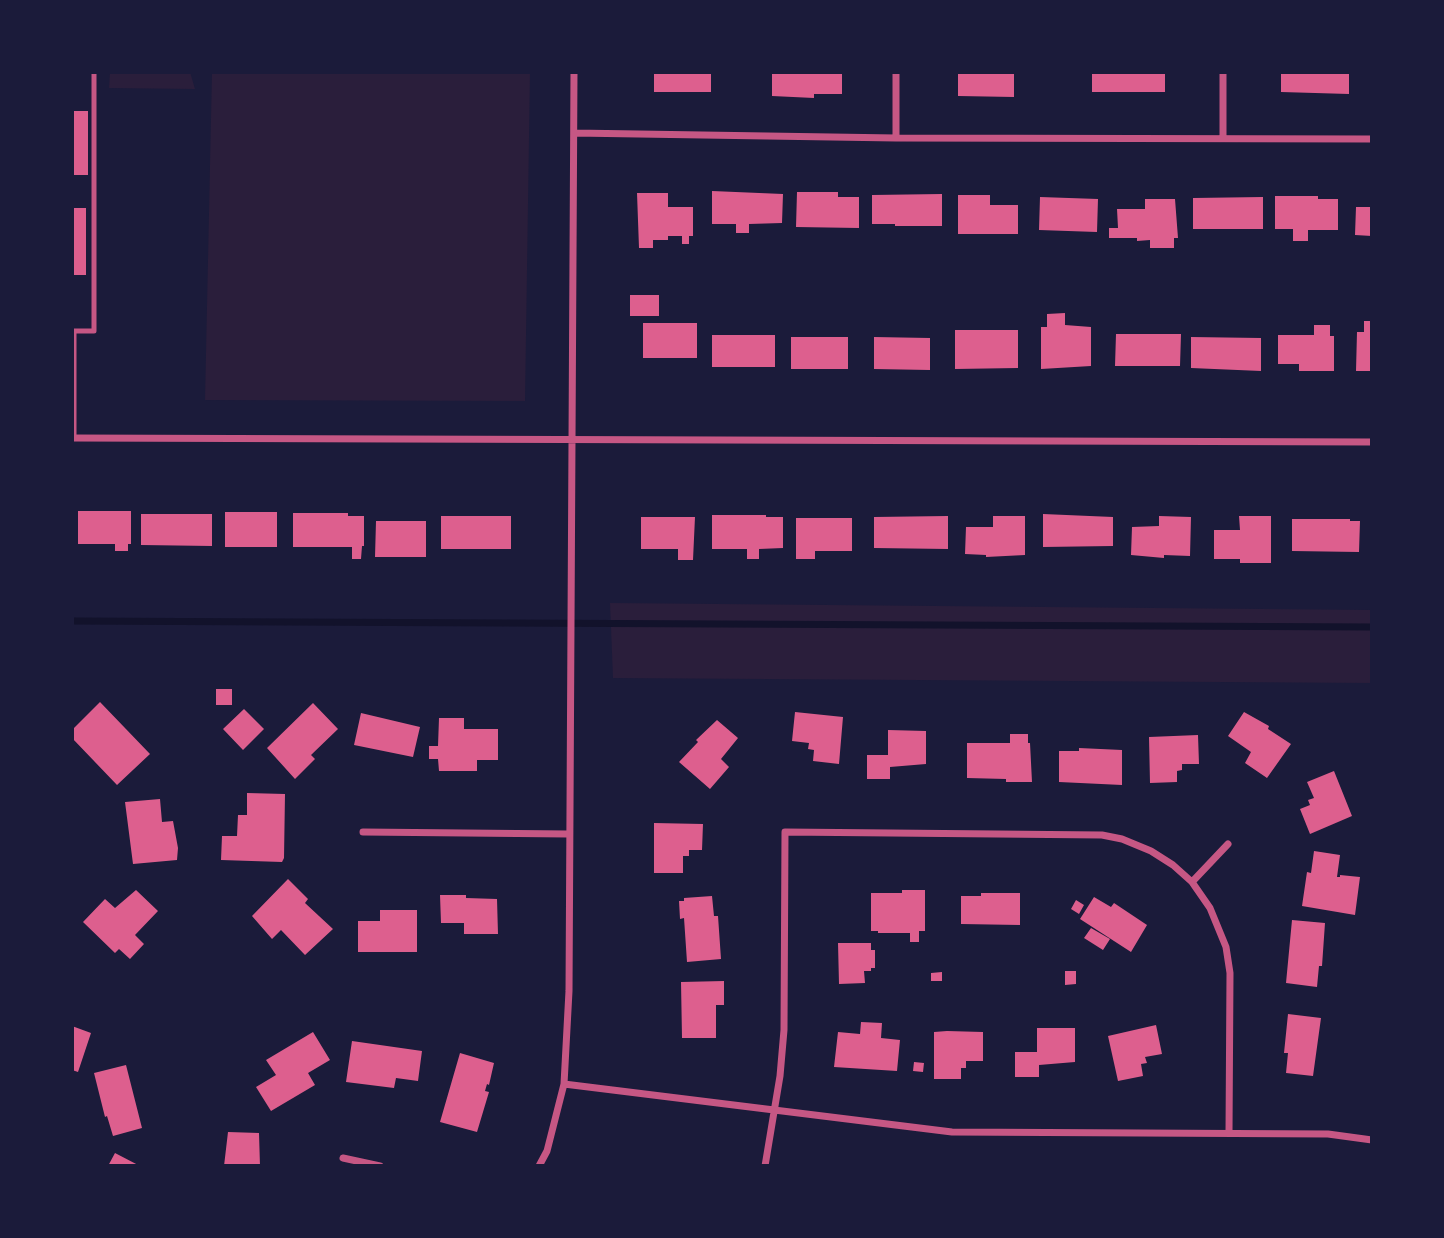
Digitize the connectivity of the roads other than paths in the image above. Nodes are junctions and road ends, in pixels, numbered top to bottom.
1 (94, 72) edge
2 (574, 72) edge
3 (896, 72) edge
4 (1223, 72) edge
5 (573, 133) junction
6 (896, 138) junction
7 (1223, 138) junction
8 (1372, 139) edge
9 (73, 438) edge
10 (570, 440) junction
11 (1372, 442) edge
12 (363, 832) dead end
13 (568, 834) junction
14 (1228, 844) dead end
15 (1192, 882) junction
16 (564, 1084) junction
17 (774, 1111) junction
18 (1229, 1133) junction
19 (1372, 1140) edge
20 (343, 1158) dead end
21 (380, 1166) edge
22 (539, 1166) edge
23 (765, 1166) edge

1 - 9 lane
2 - 5 street
3 - 6 street
4 - 7 street
5 - 6 street
5 - 10 street
6 - 7 street
7 - 8 street
9 - 10 street
10 - 11 street
10 - 13 street
12 - 13 street
13 - 16 street
14 - 15 street
15 - 17 street
15 - 18 street
16 - 17 street
16 - 22 street
17 - 18 street
17 - 23 street
18 - 19 street
20 - 21 street

